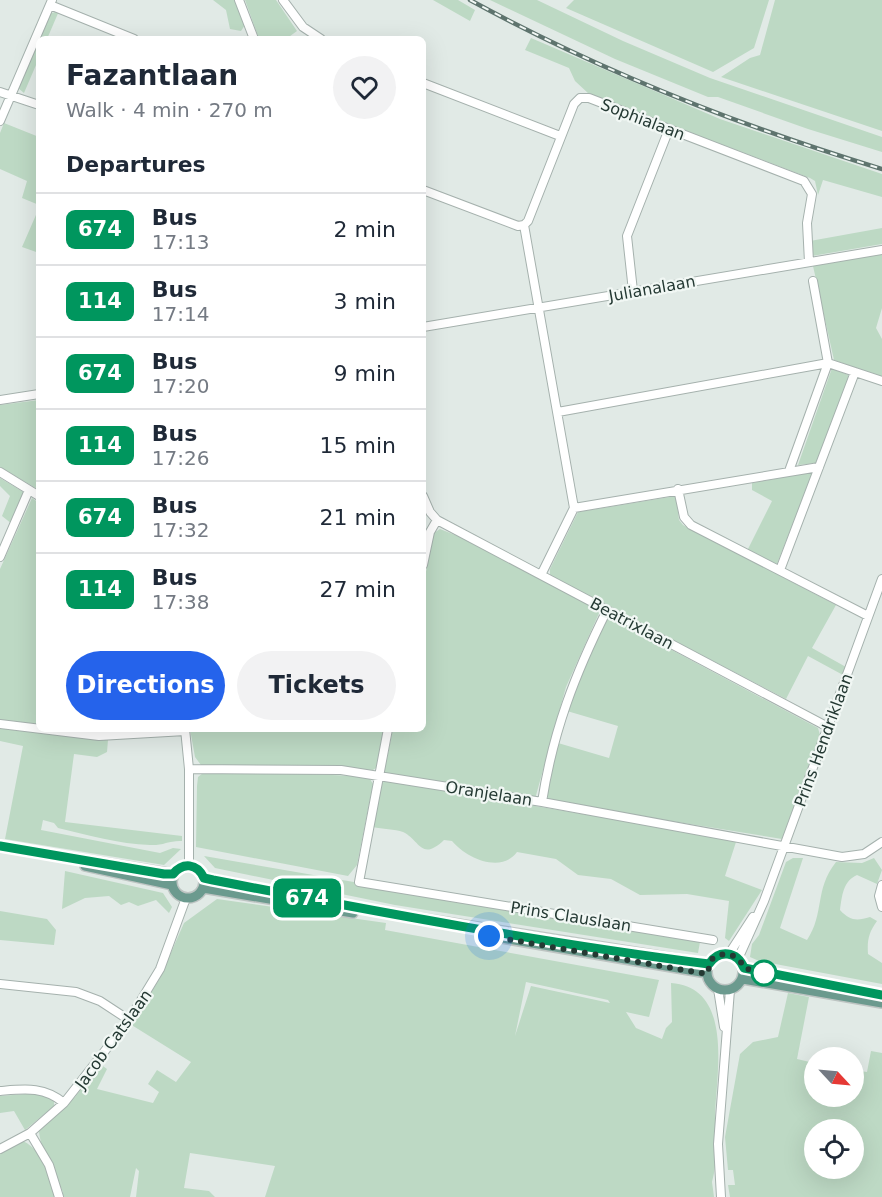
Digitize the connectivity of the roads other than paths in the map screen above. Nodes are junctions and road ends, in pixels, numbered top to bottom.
1 (240, 0) edge
2 (283, 0) edge
3 (51, 3) edge
4 (36, 36) edge
5 (127, 36) edge
6 (253, 36) edge
7 (316, 36) edge
8 (36, 37) edge
9 (426, 83) edge
10 (0, 92) edge
11 (11, 94) junction
12 (36, 104) edge
13 (0, 121) edge
14 (669, 129) junction
15 (560, 136) junction
16 (426, 191) edge
17 (524, 225) junction
18 (882, 250) edge
19 (809, 262) junction
20 (813, 281) dead end
21 (633, 291) junction
22 (540, 307) junction
23 (426, 326) edge
24 (828, 363) junction
25 (855, 372) junction
26 (882, 381) edge
27 (36, 394) edge
28 (0, 400) edge
29 (558, 412) junction
30 (819, 467) junction
31 (789, 471) junction
32 (0, 472) edge
33 (678, 489) junction
34 (29, 490) junction
35 (36, 494) edge
36 (426, 503) edge
37 (574, 508) junction
38 (437, 520) junction
39 (426, 551) edge
40 (0, 557) edge
41 (780, 570) junction
42 (541, 575) junction
43 (882, 579) edge
44 (607, 610) junction
45 (868, 616) junction
46 (0, 724) edge
47 (828, 727) junction
48 (36, 728) edge
49 (66, 732) edge
50 (156, 732) edge
51 (185, 732) edge
52 (387, 732) edge
53 (189, 769) junction
54 (378, 775) junction
55 (542, 802) junction
56 (785, 845) junction
57 (0, 846) edge
58 (880, 847) edge
59 (0, 850) edge
60 (189, 865) junction
61 (173, 874) junction
62 (204, 878) junction
63 (172, 885) junction
64 (882, 885) edge
65 (203, 888) junction
66 (186, 898) junction
67 (882, 907) edge
68 (713, 940) dead end
69 (734, 956) junction
70 (744, 968) junction
71 (708, 969) junction
72 (743, 979) junction
73 (0, 984) edge
74 (718, 989) junction
75 (730, 990) junction
76 (882, 995) edge
77 (882, 1003) edge
78 (129, 1020) junction
79 (726, 1038) junction
80 (0, 1091) edge
81 (64, 1103) junction
82 (30, 1133) junction
83 (0, 1149) edge
84 (59, 1197) edge
85 (721, 1197) edge

1 - 6 street
2 - 7 street
3 - 4 street
3 - 5 street
8 - 11 street
9 - 15 street
10 - 11 street
11 - 12 street
11 - 13 street
14 - 15 street, Sophialaan
14 - 19 street, Sophialaan
14 - 21 street
15 - 17 street
16 - 17 street
17 - 22 street
18 - 19 street, Julianalaan
19 - 21 street, Julianalaan
20 - 24 street
21 - 22 street, Julianalaan
22 - 23 street, Julianalaan
22 - 29 street
24 - 25 street
24 - 29 street
24 - 31 street
25 - 26 street
25 - 30 street
27 - 28 street
29 - 37 street
30 - 31 street
30 - 41 street
31 - 33 street
32 - 34 street
33 - 37 street
33 - 41 street
34 - 35 street
34 - 40 street
36 - 38 street
37 - 42 street
38 - 39 street
38 - 42 street, Beatrixlaan
41 - 45 street
42 - 44 street, Beatrixlaan
43 - 45 street, Prins Hendriklaan
44 - 47 street, Beatrixlaan
44 - 55 street
45 - 47 street, Prins Hendriklaan
46 - 48 street
47 - 56 street, Prins Hendriklaan
49 - 50 street
51 - 53 street
52 - 54 street
53 - 54 street, Oranjelaan
53 - 60 street
54 - 55 street, Oranjelaan
54 - 68 street, Prins Clauslaan
55 - 56 street, Oranjelaan
56 - 58 street, Oranjelaan
56 - 69 street, Prins Hendriklaan
57 - 61 main road
59 - 63 main road
60 - 61 main road
60 - 62 main road
61 - 63 main road
62 - 65 main road
62 - 71 main road
63 - 66 main road
64 - 67 street
65 - 66 main road
65 - 71 main road
66 - 78 street, Jacob Catslaan
69 - 70 main road
69 - 71 main road
70 - 72 main road
70 - 76 main road
71 - 74 main road
72 - 75 main road
72 - 77 main road
73 - 78 street
74 - 75 main road
74 - 79 street
75 - 79 street
78 - 81 street, Jacob Catslaan
79 - 85 street
80 - 81 street
81 - 82 street, Jacob Catslaan
82 - 83 street, Jacob Catslaan
82 - 84 street

